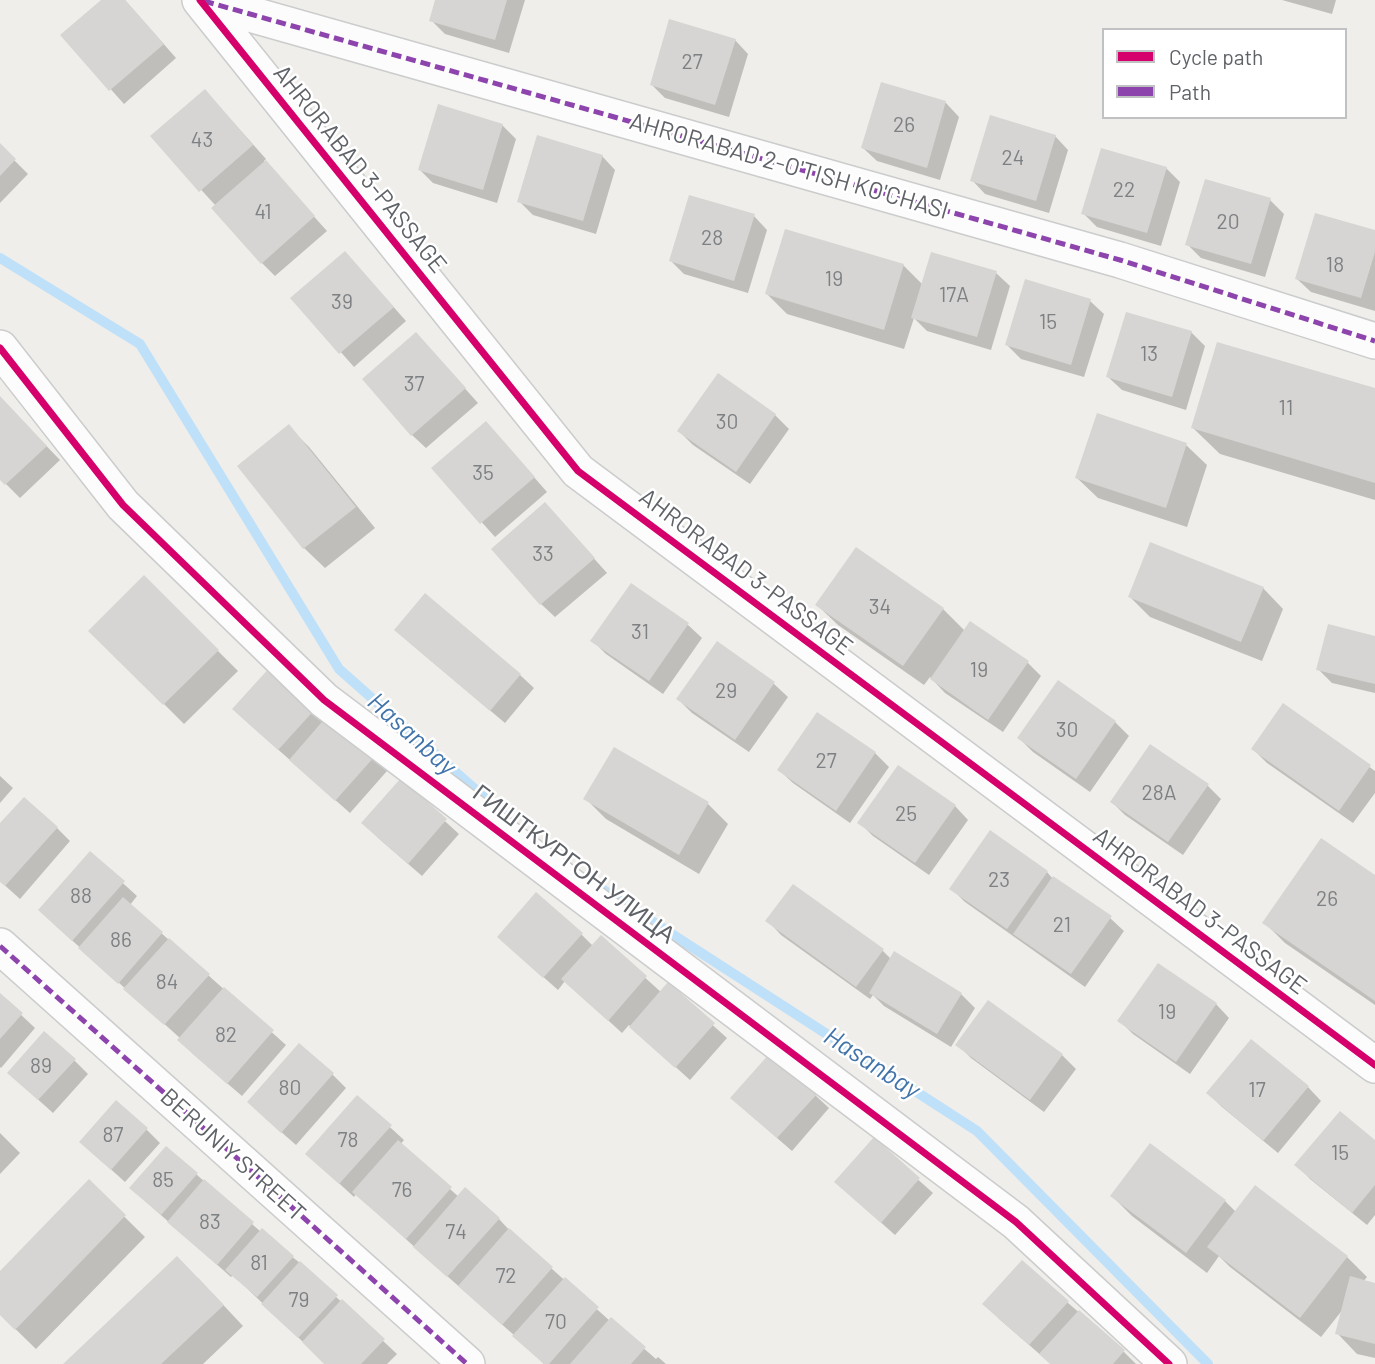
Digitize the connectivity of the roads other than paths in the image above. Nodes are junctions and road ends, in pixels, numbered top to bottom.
1 (200, 0) edge
2 (1375, 341) edge
3 (0, 348) edge
4 (0, 946) edge
5 (1375, 1065) edge
6 (467, 1364) edge
7 (1169, 1364) edge

1 - 2 street, AHRORABAD 2-O'TISH KO'CHASI
1 - 5 street, AHRORABAD 3-PASSAGE
3 - 7 street, ГИШТКУРГОН УЛИЦА
4 - 6 street, BERUNIY STREET

